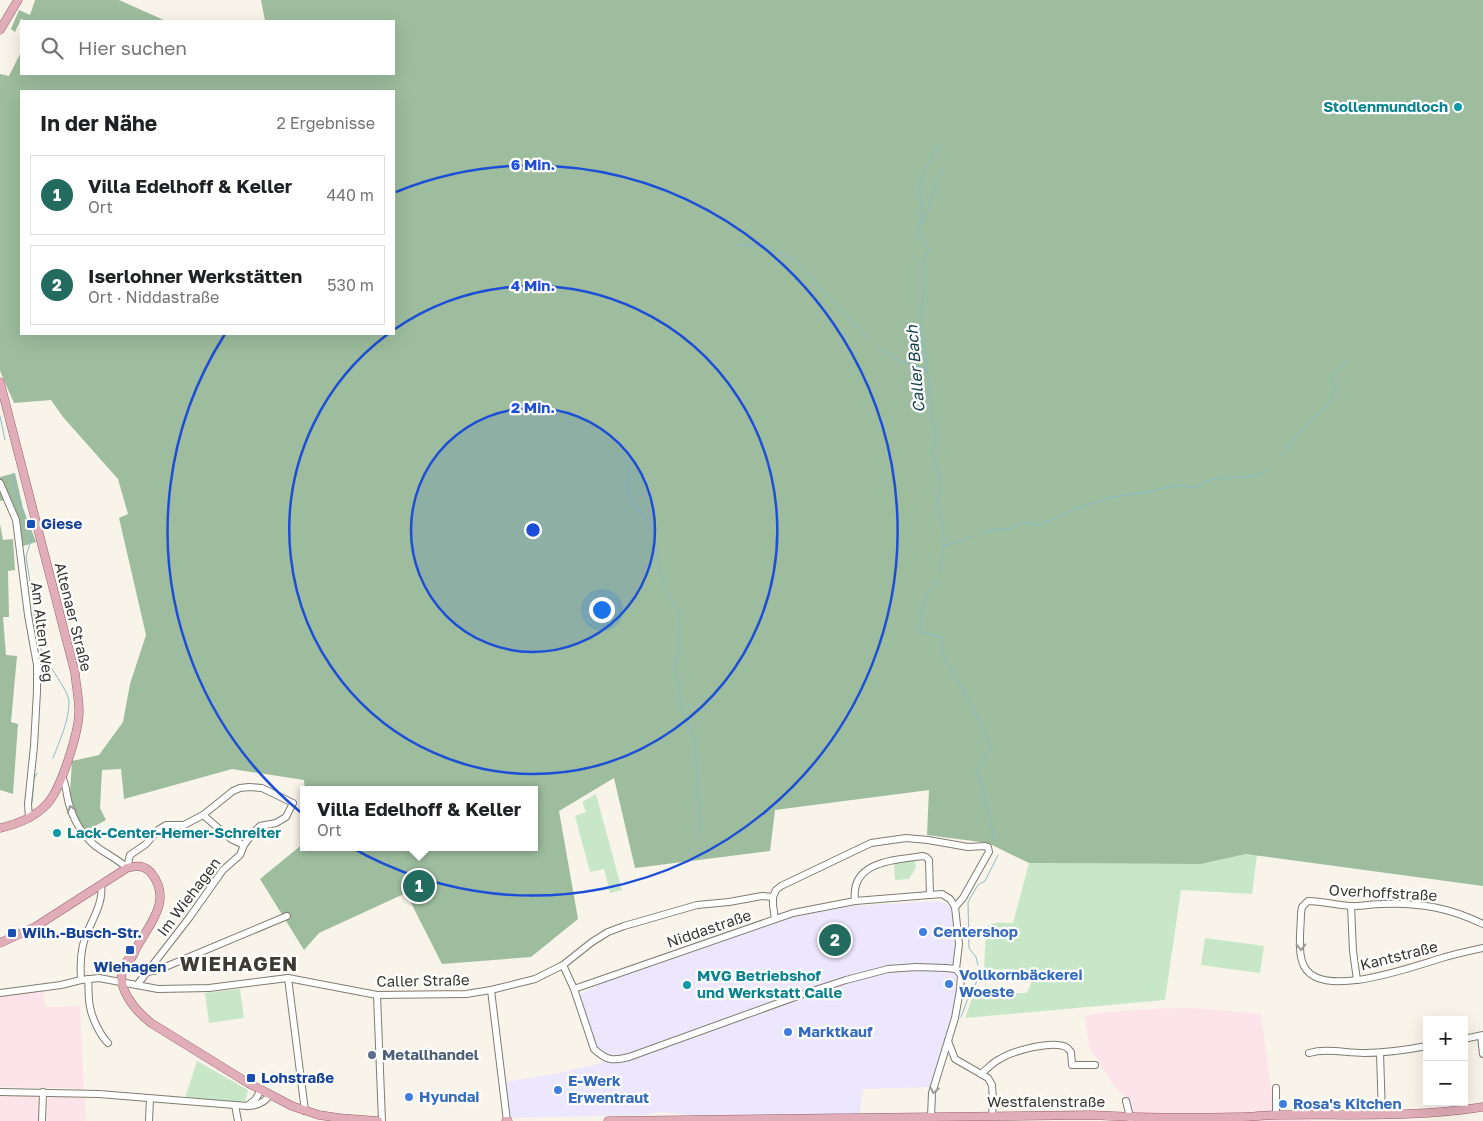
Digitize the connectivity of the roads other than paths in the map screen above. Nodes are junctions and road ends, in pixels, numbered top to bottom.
1 (18, 0) edge
2 (0, 30) edge
3 (0, 382) edge
4 (0, 483) edge
5 (62, 776) junction
6 (203, 815) junction
7 (29, 818) junction
8 (0, 828) edge
9 (244, 845) junction
10 (127, 868) junction
11 (101, 885) junction
12 (930, 895) junction
13 (774, 897) junction
14 (855, 901) junction
15 (1308, 902) joint
16 (1351, 906) junction
17 (955, 907) junction
18 (287, 916) dead end
19 (775, 919) junction
20 (1483, 924) edge
21 (0, 943) edge
22 (1483, 948) edge
23 (563, 965) junction
24 (956, 969) junction
25 (147, 972) junction
26 (288, 978) junction
27 (88, 979) junction
28 (81, 980) junction
29 (1357, 980) junction
30 (122, 982) junction
31 (137, 985) junction
32 (574, 989) junction
33 (491, 990) junction
34 (0, 993) edge
35 (377, 995) junction
36 (1482, 1036) edge
37 (1468, 1038) edge
38 (948, 1041) junction
39 (108, 1043) dead end
40 (1423, 1047) edge
41 (1380, 1052) junction
42 (1309, 1053) dead end
43 (1483, 1054) edge
44 (955, 1059) junction
45 (942, 1064) junction
46 (1095, 1065) dead end
47 (981, 1074) junction
48 (1276, 1088) dead end
49 (260, 1090) junction
50 (0, 1092) edge
51 (43, 1092) junction
52 (270, 1095) junction
53 (150, 1098) junction
54 (1126, 1101) dead end
55 (236, 1105) junction
56 (247, 1106) junction
57 (1483, 1107) edge
58 (305, 1111) junction
59 (1276, 1114) junction
60 (1382, 1115) junction
61 (931, 1117) junction
62 (942, 1117) junction
63 (1350, 1118) edge
64 (873, 1119) edge
65 (991, 1119) edge
66 (1131, 1119) edge
67 (856, 1120) edge
68 (42, 1121) edge
69 (149, 1121) edge
70 (238, 1121) edge
71 (380, 1121) edge
72 (507, 1121) edge
73 (608, 1121) edge
74 (714, 1121) edge
75 (949, 1121) edge

1 - 2 main road
3 - 5 main road, Altenaer Straße
4 - 7 street, Am Alten Weg
5 - 7 main road, Altenaer Straße
10 -> 5 street
6 - 9 street
6 - 9 street, Im Wiehagen
6 - 10 street
7 - 8 main road, Altenaer Straße
9 - 25 street, Im Wiehagen
10 - 11 main road
10 - 30 main road
11 - 21 main road
11 - 28 street
12 - 14 street, Niddastraße
12 - 14 street
12 - 17 street, Niddastraße
13 - 17 street
13 - 19 street
13 - 23 street, Caller Straße
14 - 19 street, Niddastraße
15 - 16 street, Overhoffstraße
15 -> 29 street, Kantstraße
16 - 20 street, Overhoffstraße
16 - 29 street
17 - 24 street
18 - 25 street
19 - 32 street, Niddastraße
22 - 29 street, Kantstraße
23 - 32 street
23 - 33 street, Caller Straße
24 - 32 street
24 - 38 street
25 - 31 street, Im Wiehagen
26 - 31 street, Caller Straße
26 - 35 street, Caller Straße
26 - 58 street
27 - 28 street, Caller Straße
27 - 30 street, Caller Straße
27 - 39 street
28 - 34 street, Caller Straße
30 - 31 street, Caller Straße
30 - 49 main road
33 - 35 street, Caller Straße
33 - 72 street
35 - 71 street
36 - 37 street
36 - 43 street
38 - 44 street
38 - 45 street
40 - 41 street
41 - 42 street
41 - 60 street
44 - 45 street
44 - 47 street
45 -> 61 street
46 - 47 street
47 - 65 street
48 - 59 street
49 - 52 main road
49 - 56 street
50 - 51 street
51 - 53 street
51 - 68 street
52 - 56 street
52 - 58 main road
53 - 55 street
53 - 69 street
54 - 66 street
55 - 56 street
55 - 70 street
57 - 60 main road, Westfalenstraße
58 - 71 main road
59 - 63 main road, Westfalenstraße
59 - 66 main road, Westfalenstraße
60 - 63 main road, Westfalenstraße
61 - 62 main road, Westfalenstraße
61 - 64 main road, Westfalenstraße
62 - 65 main road, Westfalenstraße
62 - 75 main road
64 - 67 main road, Westfalenstraße
65 - 66 main road, Westfalenstraße
67 - 74 main road, Westfalenstraße
73 - 74 main road, Westfalenstraße

